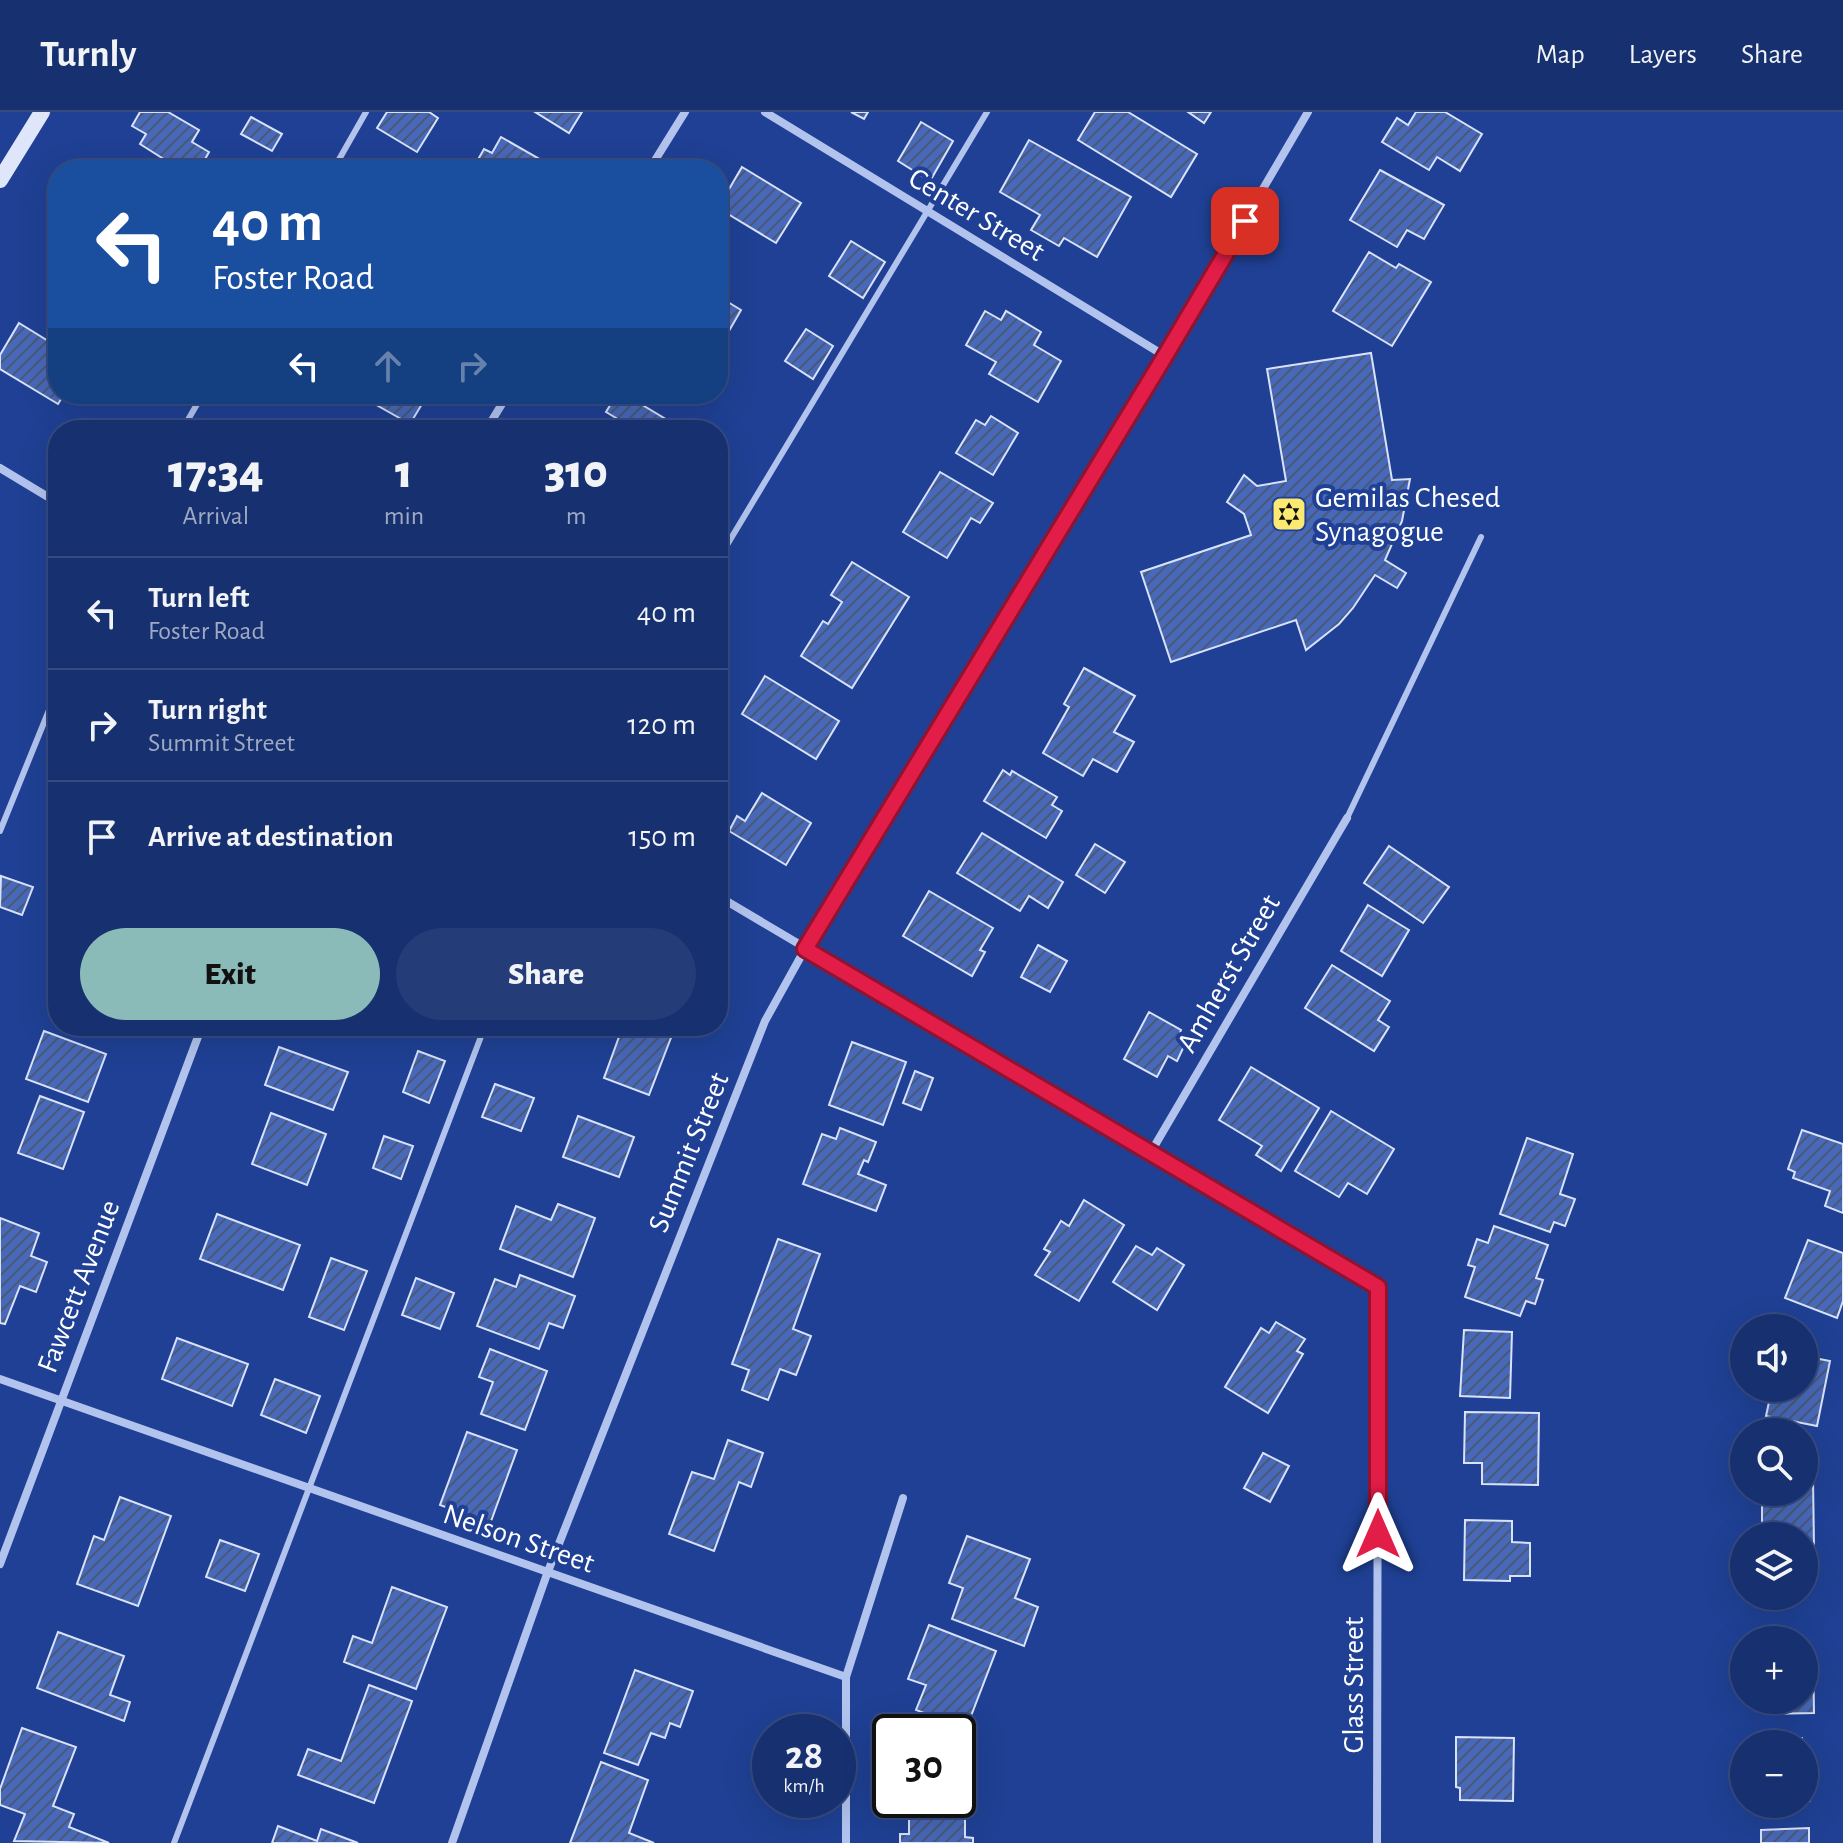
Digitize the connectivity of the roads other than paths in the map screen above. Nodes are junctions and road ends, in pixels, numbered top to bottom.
1 (42, 112) edge
2 (366, 112) edge
3 (685, 112) edge
4 (765, 112) edge
5 (987, 112) edge
6 (1308, 112) edge
7 (339, 160) edge
8 (655, 160) edge
9 (0, 180) edge
10 (928, 211) junction
11 (1165, 356) junction
12 (0, 468) edge
13 (48, 497) edge
14 (1481, 537) dead end
15 (728, 543) edge
16 (48, 713) edge
17 (1347, 818) joint
18 (0, 831) edge
19 (728, 902) edge
20 (805, 949) junction
21 (198, 1036) edge
22 (481, 1036) edge
23 (1151, 1152) junction
24 (0, 1379) edge
25 (61, 1401) junction
26 (308, 1488) junction
27 (903, 1498) dead end
28 (0, 1564) edge
29 (547, 1574) junction
30 (846, 1677) junction
31 (174, 1843) edge
32 (452, 1843) edge
33 (846, 1843) edge
34 (1377, 1843) edge

1 - 9 main road
2 - 7 lane
3 - 8 street
4 - 10 street, Center Street
5 - 10 lane
6 - 11 street, Summit Street
10 - 11 street, Center Street
10 - 15 lane
11 - 20 street, Summit Street
12 - 13 street
14 - 17 lane
16 - 18 lane
17 - 23 street, Amherst Street
19 - 20 street
20 - 23 street
20 - 29 street, Summit Street
21 - 25 street, Fawcett Avenue
22 - 26 lane
23 - 34 street, Glass Street
24 - 25 street, Nelson Street
25 - 26 street, Nelson Street
25 - 28 street, Fawcett Avenue
26 - 29 street, Nelson Street
26 - 31 lane
27 - 30 street
29 - 30 street, Nelson Street
29 - 32 street, Summit Street
30 - 33 street

